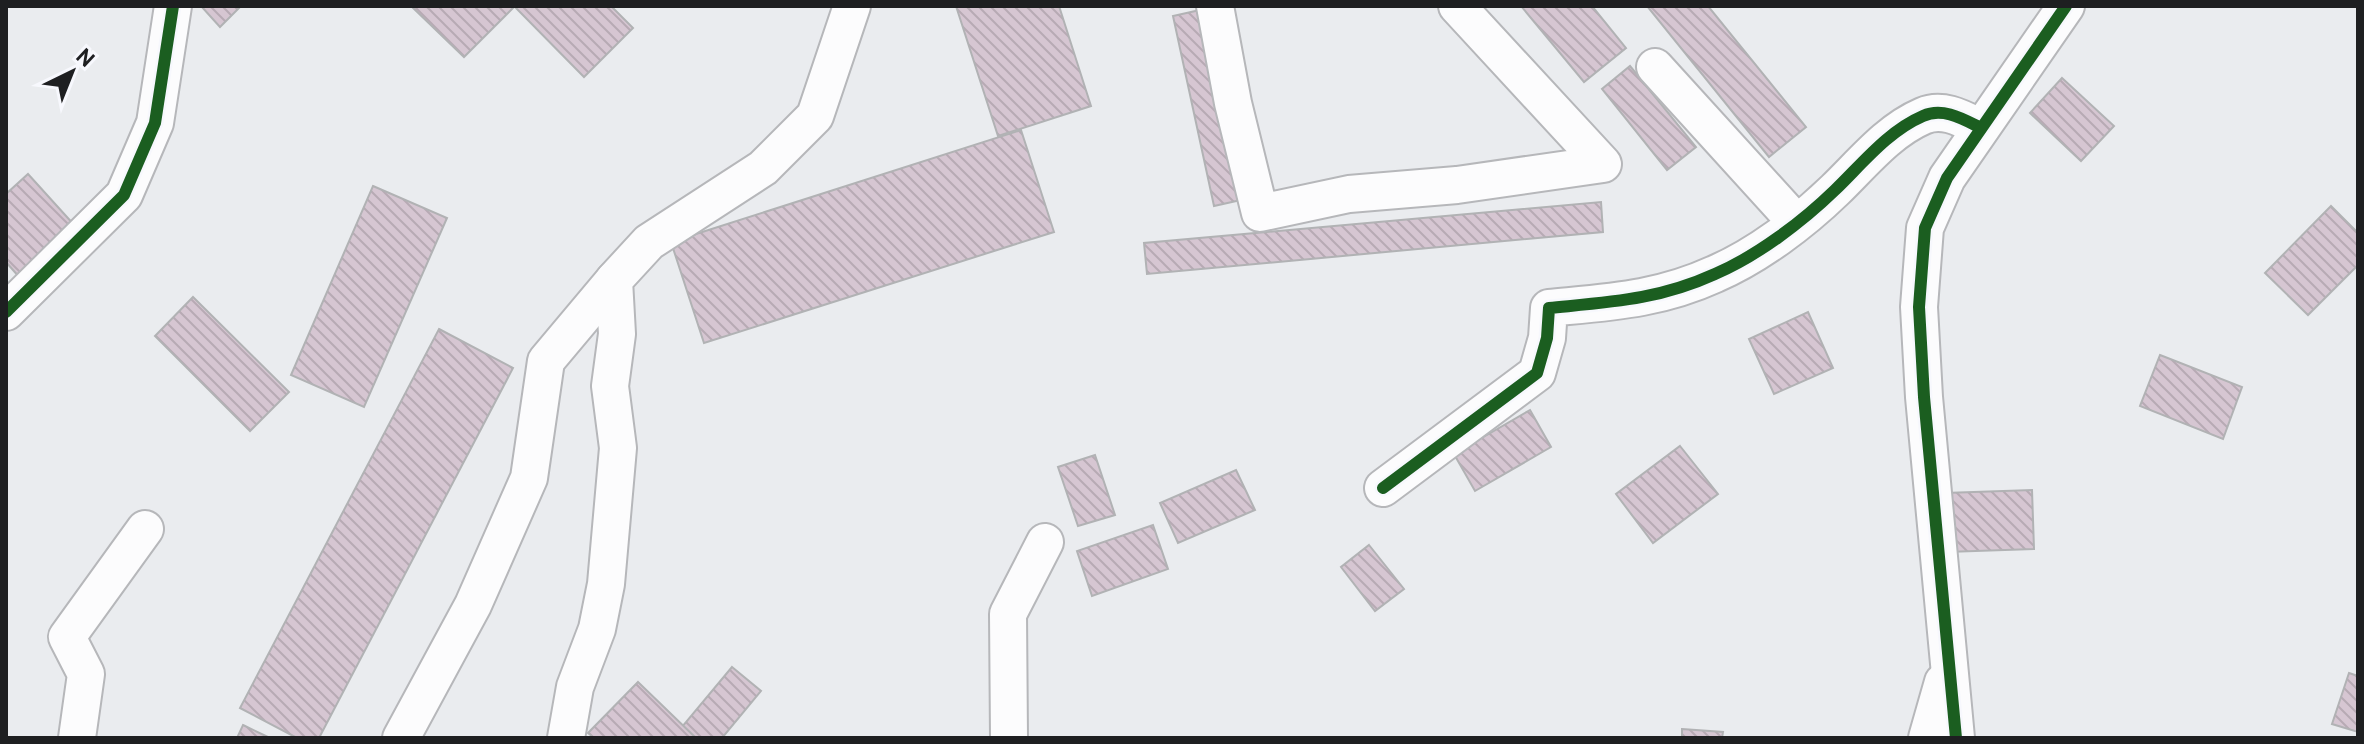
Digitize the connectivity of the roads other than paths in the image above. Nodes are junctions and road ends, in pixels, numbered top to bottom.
1 (173, 6) edge
2 (852, 6) edge
3 (1215, 6) edge
4 (1457, 6) edge
5 (2066, 6) edge
6 (1655, 67) dead end
7 (1981, 128) junction
8 (1796, 222) junction
9 (614, 280) junction
10 (6, 312) edge
11 (1383, 488) dead end
12 (145, 529) dead end
13 (1045, 542) dead end
14 (1951, 658) junction
15 (77, 738) edge
16 (401, 738) edge
17 (566, 738) edge
18 (1009, 738) edge
19 (1927, 738) edge
20 (1956, 738) edge

1 - 10 street
2 - 9 street
3 - 4 street
5 - 7 street
6 - 8 street
7 - 8 street
7 - 14 street
8 - 11 street
9 - 16 street
9 - 17 street
12 - 15 street
13 - 18 street
14 - 19 street
14 - 20 street

